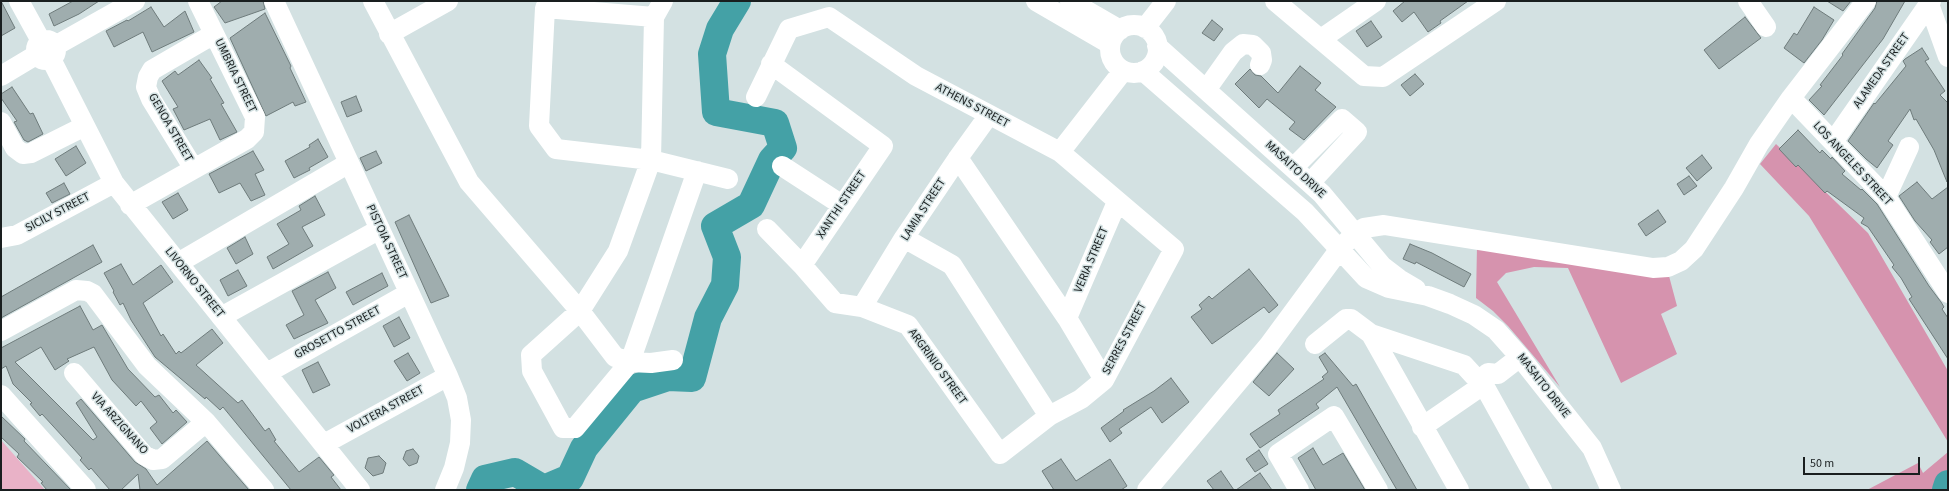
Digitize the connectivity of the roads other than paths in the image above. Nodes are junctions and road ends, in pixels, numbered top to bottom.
1 (19, 1) edge
2 (135, 1) edge
3 (198, 1) edge
4 (274, 1) edge
5 (373, 1) edge
6 (448, 1) edge
7 (1036, 1) edge
8 (1070, 1) edge
9 (1166, 1) edge
10 (1275, 1) edge
11 (1376, 1) edge
12 (1496, 1) edge
13 (1748, 1) edge
14 (1866, 1) edge
15 (1930, 3) edge
16 (659, 9) edge
17 (1766, 27) dead end
18 (1144, 28) junction
19 (214, 34) junction
20 (389, 34) junction
21 (1115, 37) junction
22 (1320, 40) junction
23 (1157, 46) junction
24 (46, 50) junction
25 (1948, 57) edge
26 (771, 64) junction
27 (1260, 65) dead end
28 (1124, 71) junction
29 (1143, 71) junction
30 (1, 76) edge
31 (1206, 90) junction
32 (756, 97) dead end
33 (1791, 98) junction
34 (989, 115) junction
35 (1, 122) edge
36 (85, 126) junction
37 (1833, 142) junction
38 (1909, 147) dead end
39 (1060, 152) junction
40 (958, 158) junction
41 (651, 160) junction
42 (349, 163) junction
43 (782, 166) dead end
44 (1293, 168) junction
45 (194, 169) junction
46 (697, 171) junction
47 (728, 179) dead end
48 (114, 183) junction
49 (1310, 183) junction
50 (1886, 197) junction
51 (1117, 202) junction
52 (130, 205) junction
53 (842, 205) junction
54 (380, 228) junction
55 (767, 229) dead end
56 (1355, 233) junction
57 (1, 238) edge
58 (904, 238) junction
59 (1174, 249) joint
60 (1339, 250) junction
61 (178, 263) junction
62 (802, 265) junction
63 (1941, 267) edge
64 (410, 293) junction
65 (1948, 293) edge
66 (1428, 296) junction
67 (862, 307) junction
68 (580, 311) junction
69 (221, 317) junction
70 (1067, 318) junction
71 (1, 331) edge
72 (1371, 334) junction
73 (1316, 344) dead end
74 (1520, 357) junction
75 (673, 360) dead end
76 (630, 362) junction
77 (74, 373) dead end
78 (267, 373) junction
79 (448, 376) junction
80 (1104, 380) junction
81 (1487, 382) junction
82 (1, 395) edge
83 (1049, 416) junction
84 (206, 422) junction
85 (1422, 427) junction
86 (324, 444) junction
87 (1000, 454) joint
88 (86, 490) edge
89 (264, 490) edge
90 (360, 490) edge
91 (445, 490) edge
92 (1147, 490) edge
93 (1298, 490) edge
94 (1378, 490) edge
95 (1459, 490) edge
96 (1542, 490) edge
97 (1611, 490) edge

1 - 24 street, LIVORNO STREET
2 - 24 street
3 - 19 street, UMBRIA STREET
4 - 42 street, PISTOIA STREET
5 - 20 street
6 - 20 street
7 - 21 street
8 - 21 street
9 - 18 street
10 - 22 street
11 - 22 street
12 - 22 street
13 - 17 street
14 - 33 street
15 - 25 street
15 - 37 street, ALAMEDA STREET
16 - 41 street
16 - 41 street
18 - 21 street
18 - 23 street
19 - 45 street, UMBRIA STREET
19 - 45 street, GENOA STREET
20 - 68 street
21 - 28 street
23 - 29 street
23 - 31 street, MASAITO DRIVE
24 - 30 street
24 - 36 street, LIVORNO STREET
26 - 32 street
26 - 34 street, ATHENS STREET
26 - 53 street, XANTHI STREET
27 - 31 street
28 - 29 street
28 - 39 street
29 - 60 street, MASAITO DRIVE
31 - 44 street, MASAITO DRIVE
33 - 37 street, LOS ANGELES STREET
33 - 56 street
34 - 39 street, ATHENS STREET
34 - 40 street, LAMIA STREET
35 - 36 street
36 - 48 street, LIVORNO STREET
37 - 50 street, LOS ANGELES STREET
38 - 50 street
39 - 51 street, ATHENS STREET
40 - 58 street, LAMIA STREET
40 - 70 street
41 - 46 street
41 - 68 street
42 - 54 street, PISTOIA STREET
42 - 61 street
43 - 53 street
44 - 49 street, MASAITO DRIVE
44 - 49 street
45 - 52 street
46 - 47 street
46 - 76 street
48 - 52 street, LIVORNO STREET
48 - 57 street, SICILY STREET
49 - 56 street, MASAITO DRIVE
50 - 63 street, LOS ANGELES STREET
51 - 59 street, ATHENS STREET
51 - 70 street, VERIA STREET
52 - 61 street, LIVORNO STREET
53 - 62 street, XANTHI STREET
54 - 64 street, PISTOIA STREET
54 - 69 street
55 - 62 street, ARGRINIO STREET
56 - 60 street
56 - 66 street, MASAITO DRIVE
58 - 67 street, LAMIA STREET
58 - 83 street
59 - 80 street, SERRES STREET
60 - 66 street, MASAITO DRIVE
60 - 92 street
61 - 69 street, LIVORNO STREET
62 - 67 street, ARGRINIO STREET
63 - 65 street, LOS ANGELES STREET
64 - 78 street, GROSETTO STREET
64 - 79 street, PISTOIA STREET
66 - 74 street, MASAITO DRIVE
67 - 87 street, ARGRINIO STREET
68 - 76 street
68 - 76 street
69 - 78 street, LIVORNO STREET
70 - 80 street
71 - 84 street
72 - 73 street
72 - 81 street
72 - 85 street
74 - 81 street
74 - 97 street, MASAITO DRIVE
75 - 76 street
77 - 84 street, VIA ARZIGNANO
78 - 86 street, LIVORNO STREET
79 - 86 street, VOLTERA STREET
79 - 91 street, PISTOIA STREET
80 - 83 street, SERRES STREET
81 - 85 street
81 - 96 street
82 - 88 street
83 - 87 street, SERRES STREET
84 - 89 street
85 - 95 street
86 - 90 street, LIVORNO STREET
93 - 94 street

